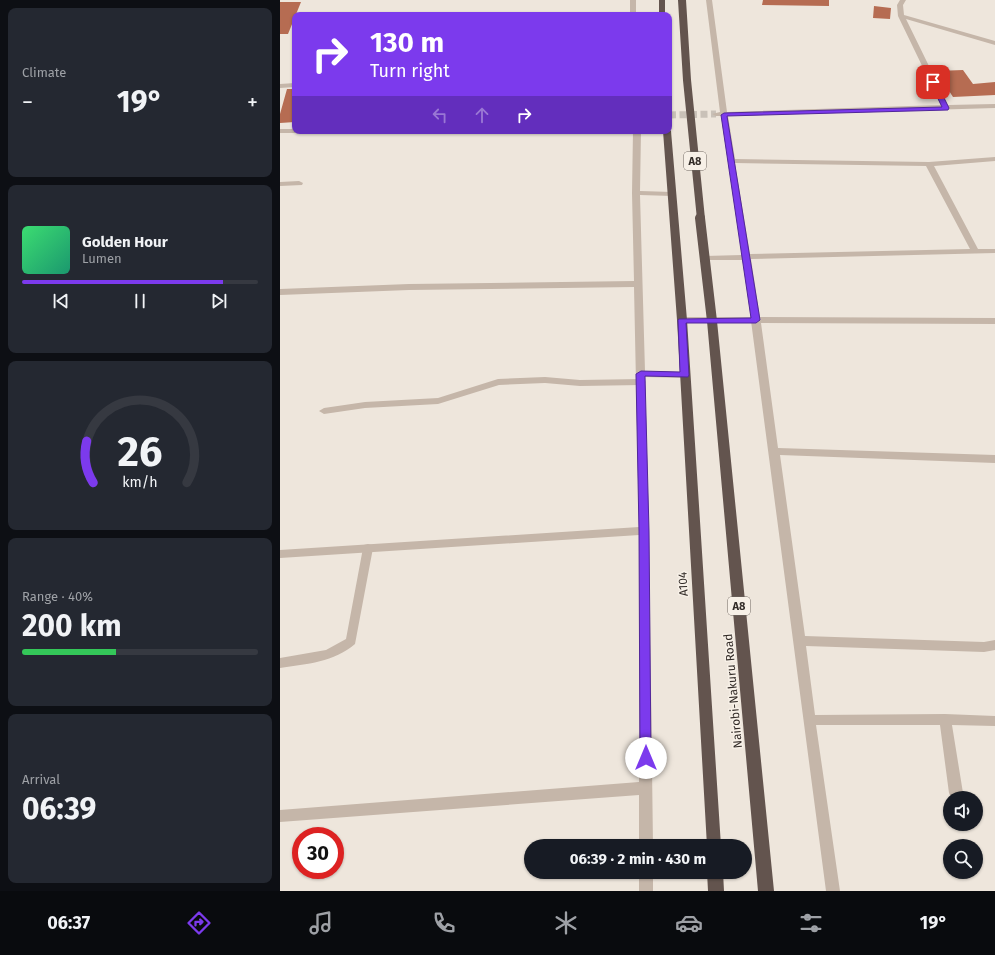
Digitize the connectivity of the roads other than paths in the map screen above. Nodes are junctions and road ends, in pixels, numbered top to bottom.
1 (632, 0) edge
2 (662, 0) edge
3 (682, 0) edge
4 (709, 0) edge
5 (903, 0) edge
6 (633, 12) edge
7 (662, 12) edge
8 (901, 16) junction
9 (995, 43) edge
10 (292, 85) edge
11 (280, 86) edge
12 (995, 106) edge
13 (946, 108) junction
14 (720, 114) junction
15 (292, 130) edge
16 (280, 131) edge
17 (637, 134) edge
18 (667, 134) edge
19 (995, 159) edge
20 (732, 161) junction
21 (929, 164) junction
22 (299, 183) dead end
23 (280, 184) edge
24 (636, 193) junction
25 (672, 194) junction
26 (995, 250) edge
27 (975, 251) junction
28 (705, 258) junction
29 (746, 258) junction
30 (639, 284) junction
31 (280, 292) edge
32 (682, 320) junction
33 (756, 320) junction
34 (712, 321) junction
35 (995, 321) edge
36 (685, 375) junction
37 (641, 378) junction
38 (324, 411) dead end
39 (774, 451) junction
40 (995, 459) edge
41 (644, 531) junction
42 (368, 548) junction
43 (280, 554) edge
44 (800, 641) junction
45 (995, 645) edge
46 (280, 663) edge
47 (945, 719) junction
48 (809, 720) junction
49 (995, 721) edge
50 (646, 788) junction
51 (956, 791) edge
52 (280, 816) edge
53 (646, 839) edge
54 (714, 839) edge
55 (646, 879) edge
56 (715, 879) edge
57 (646, 891) edge
58 (716, 891) edge
59 (766, 891) edge
60 (833, 891) edge

1 - 6 street
2 - 7 highway
3 - 28 highway, A8, bridge
4 - 14 street
5 - 8 street
8 - 9 street
8 - 13 street
10 - 11 street
12 - 13 street
13 - 14 street
14 - 20 street
15 - 16 street
17 - 24 street
18 - 25 highway, A8
19 - 21 street
20 - 21 street
20 - 29 street
21 - 27 street
22 - 23 street
24 - 25 street
24 - 30 street
25 - 32 highway, A8
26 - 27 street
27 - 29 street
28 - 29 street
28 - 34 highway, A8, bridge
29 - 33 street
30 - 31 street
30 - 37 street
32 - 34 street
32 - 36 highway, A104 / A8
33 - 34 street
33 - 35 street
33 - 39 street
34 - 59 highway, Nairobi-Nakuru Road / A8
36 - 37 street
36 - 54 highway, A104 / A8
37 - 38 street
37 - 41 street
39 - 40 street
39 - 44 street
41 - 42 street
41 - 50 street
42 - 43 street
42 - 46 street
44 - 45 street
44 - 48 street
47 - 48 street
47 - 49 street
47 - 51 street
48 - 60 street
50 - 52 street
50 - 53 street
55 - 57 street
56 - 58 highway

